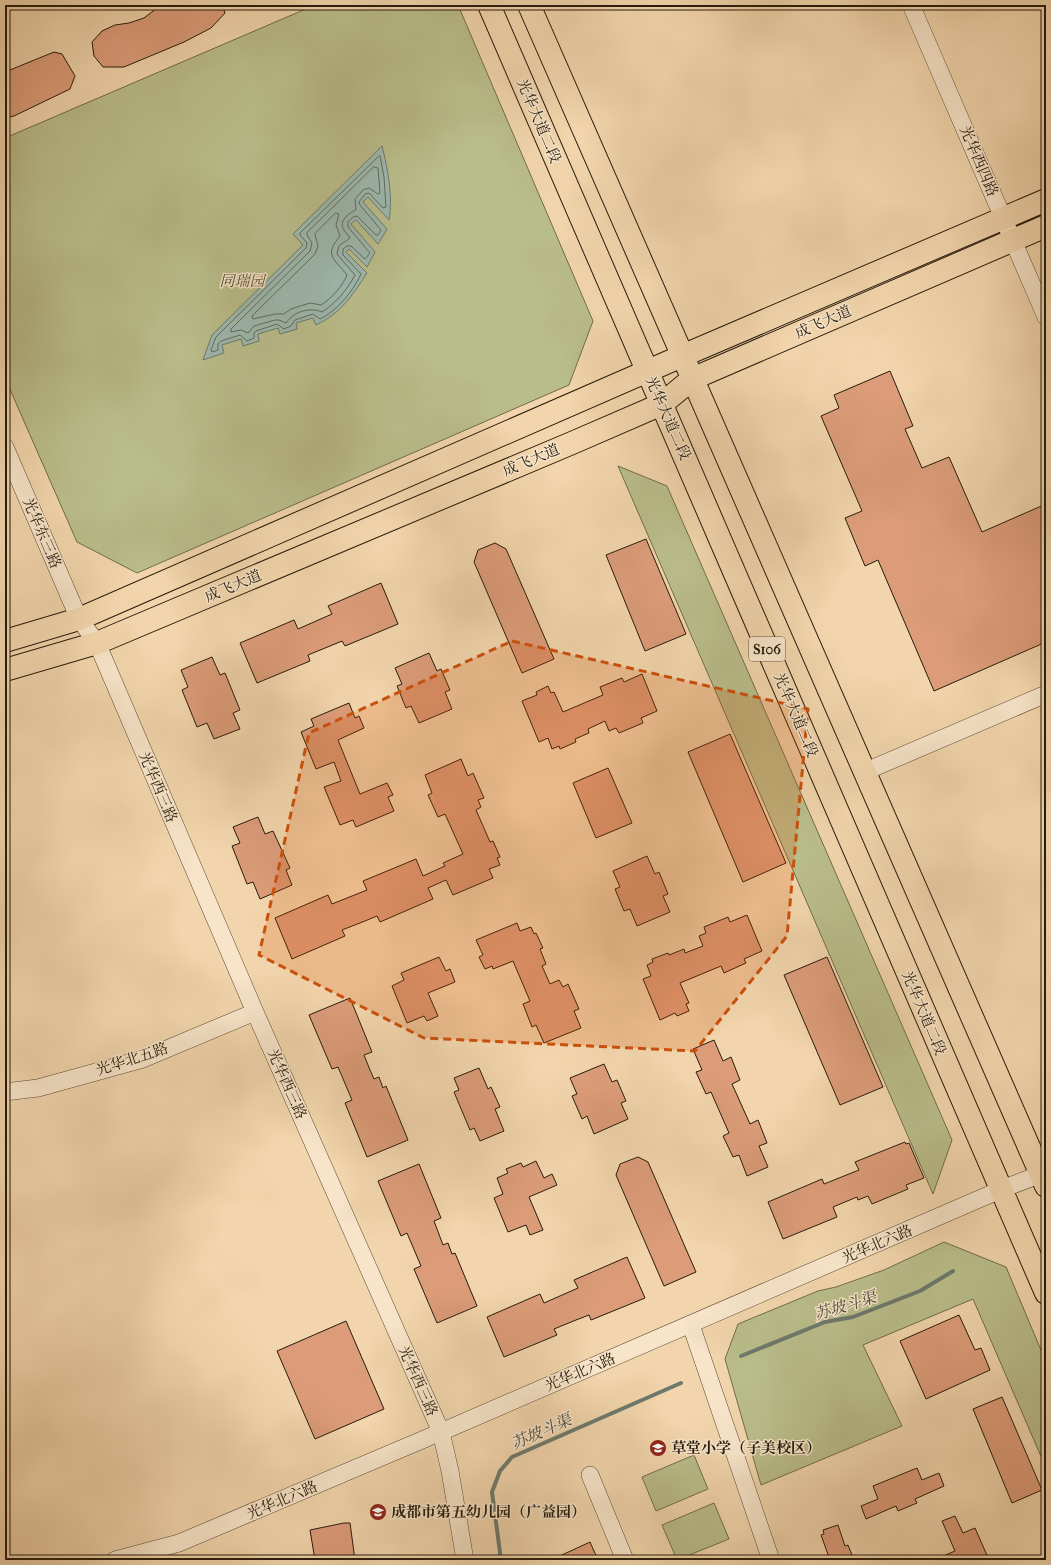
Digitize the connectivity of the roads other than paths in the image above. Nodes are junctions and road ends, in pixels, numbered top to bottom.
1 (489, 5) edge
2 (529, 5) edge
3 (911, 5) edge
4 (1046, 200) edge
5 (1003, 218) junction
6 (1046, 226) edge
7 (1013, 240) junction
8 (1046, 318) edge
9 (682, 356) junction
10 (647, 371) junction
11 (692, 379) junction
12 (662, 404) junction
13 (5, 447) edge
14 (79, 619) junction
15 (5, 641) edge
16 (97, 643) junction
17 (5, 670) edge
18 (1046, 694) edge
19 (864, 772) junction
20 (255, 1012) junction
21 (5, 1092) edge
22 (1044, 1178) edge
23 (1000, 1190) junction
24 (1046, 1294) edge
25 (691, 1325) junction
26 (441, 1432) junction
27 (590, 1475) dead end
28 (116, 1560) edge
29 (465, 1560) edge
30 (625, 1560) edge
31 (771, 1560) edge

1 - 10 main road, 光华大道二段 / S106
2 - 9 main road, S106
3 - 5 street, 光华西四路
4 - 5 main road, 成飞大道
5 - 7 street, 光华西四路
5 - 9 main road, 成飞大道
6 - 7 main road, 成飞大道
7 - 8 street, 光华西四路
7 - 11 main road, 成飞大道
9 - 10 main road, 成飞大道
9 - 11 main road, S106
10 - 12 main road, 光华大道二段 / S106
10 - 14 main road, 成飞大道
11 - 12 main road, 成飞大道
11 - 19 main road, S106
12 - 16 main road, 成飞大道
12 - 23 main road, 光华大道二段 / S106
13 - 14 street, 光华东三路
14 - 15 main road, 成飞大道
14 - 16 street, 光华西三路
16 - 17 main road, 成飞大道
16 - 20 street, 光华西三路
18 - 19 street
19 - 22 main road, S106
20 - 21 street, 光华北五路
20 - 26 street, 光华西三路
22 - 23 street, 光华北六路
23 - 24 main road, 光华大道二段 / S106
23 - 25 street, 光华北六路
25 - 26 street, 光华北六路
25 - 31 street
26 - 28 street, 光华北六路
26 - 29 street, 光华西三路
27 - 30 street

